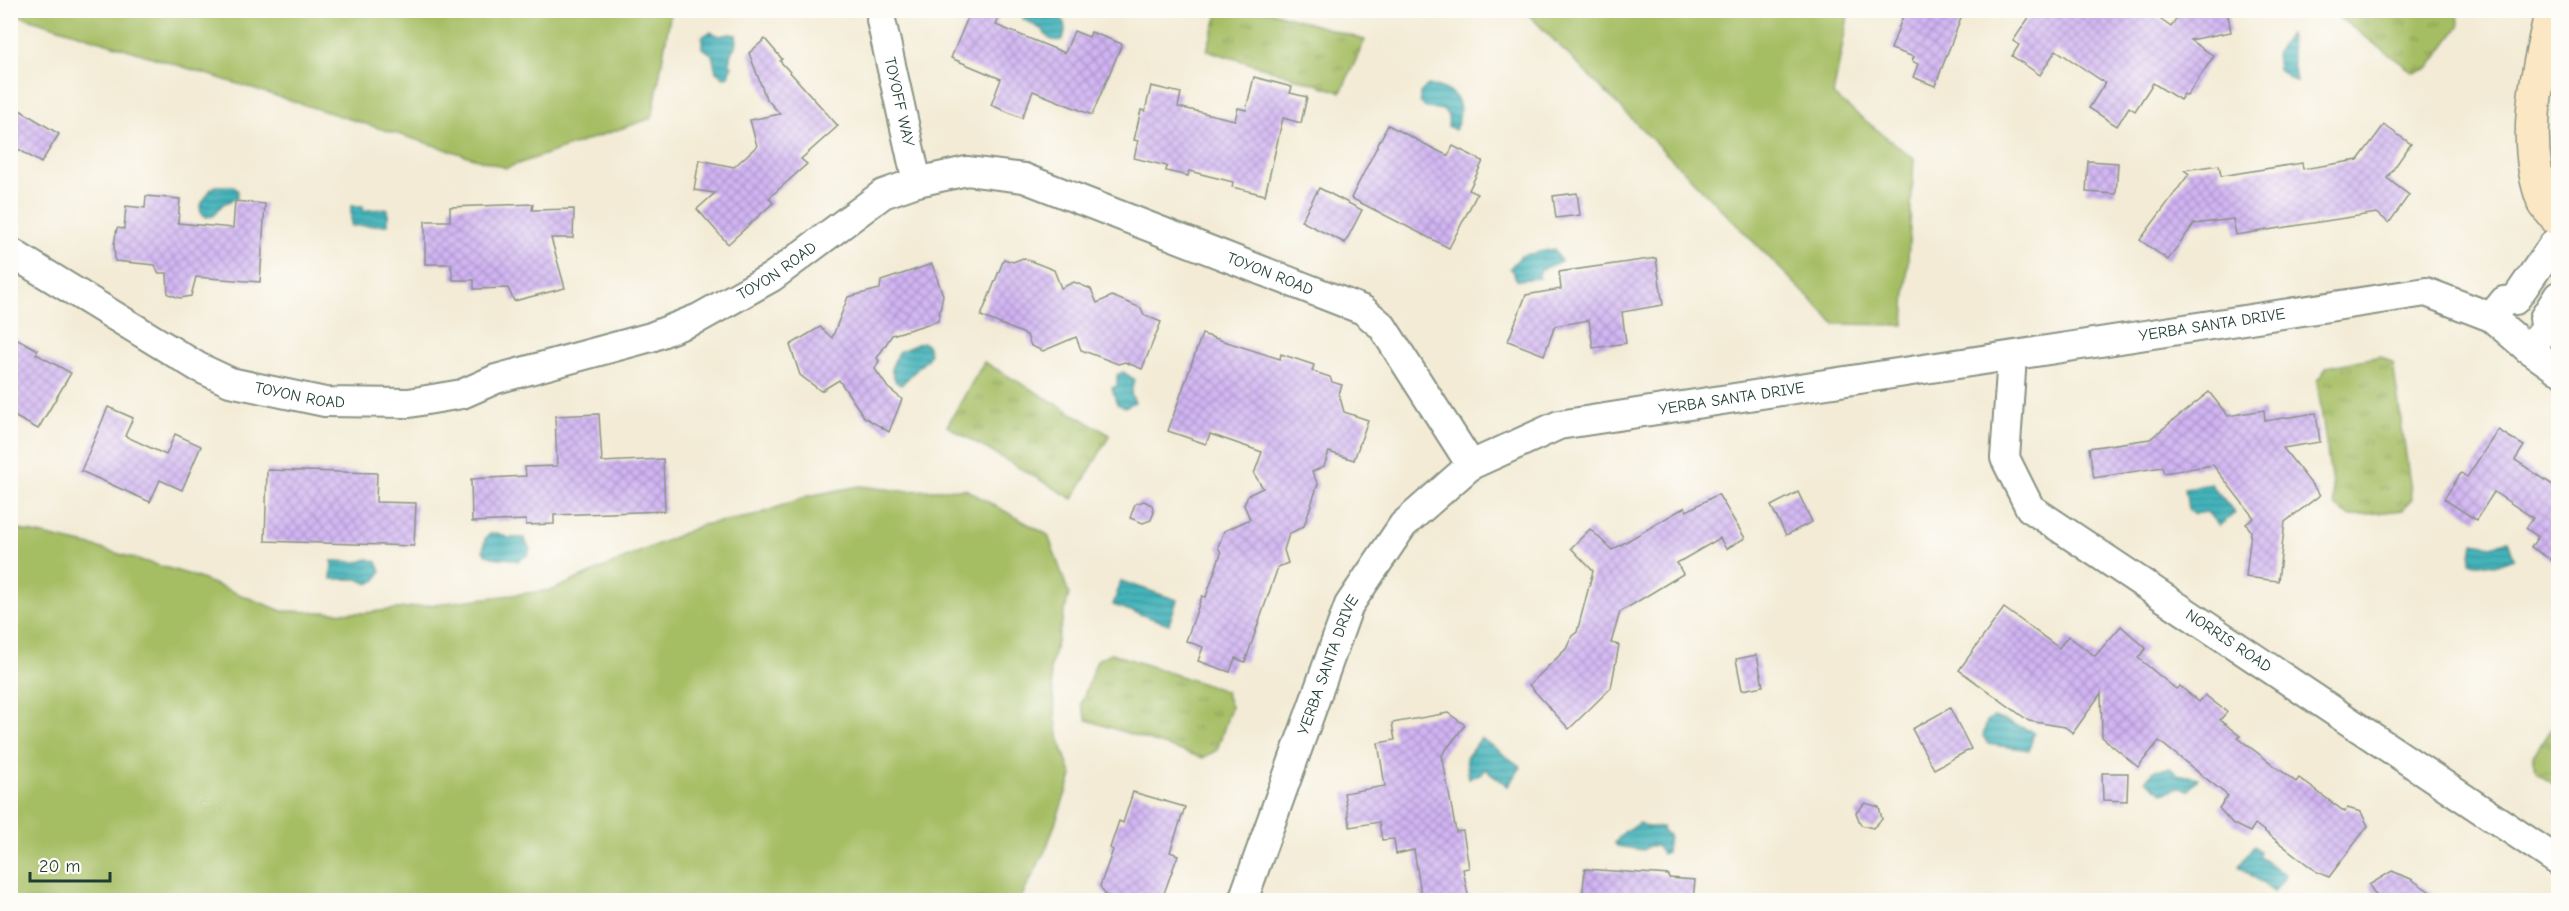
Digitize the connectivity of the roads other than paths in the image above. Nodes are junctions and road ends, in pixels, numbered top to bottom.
1 (2552, 10) edge
2 (881, 20) dead end
3 (917, 182) junction
4 (2557, 236) edge
5 (10, 252) edge
6 (2559, 296) edge
7 (2498, 309) junction
8 (2544, 334) edge
9 (2012, 357) junction
10 (2559, 370) edge
11 (1471, 465) junction
12 (2559, 861) edge
13 (1243, 900) edge

1 - 4 street
2 - 3 street, TOYOFF WAY
3 - 5 street, TOYON ROAD
3 - 11 street, TOYON ROAD
4 - 7 street
6 - 8 street
7 - 8 street, YERBA SANTA DRIVE
7 - 9 street, YERBA SANTA DRIVE
8 - 10 street, YERBA SANTA DRIVE
9 - 11 street, YERBA SANTA DRIVE
9 - 12 street, NORRIS ROAD
11 - 13 street, YERBA SANTA DRIVE

